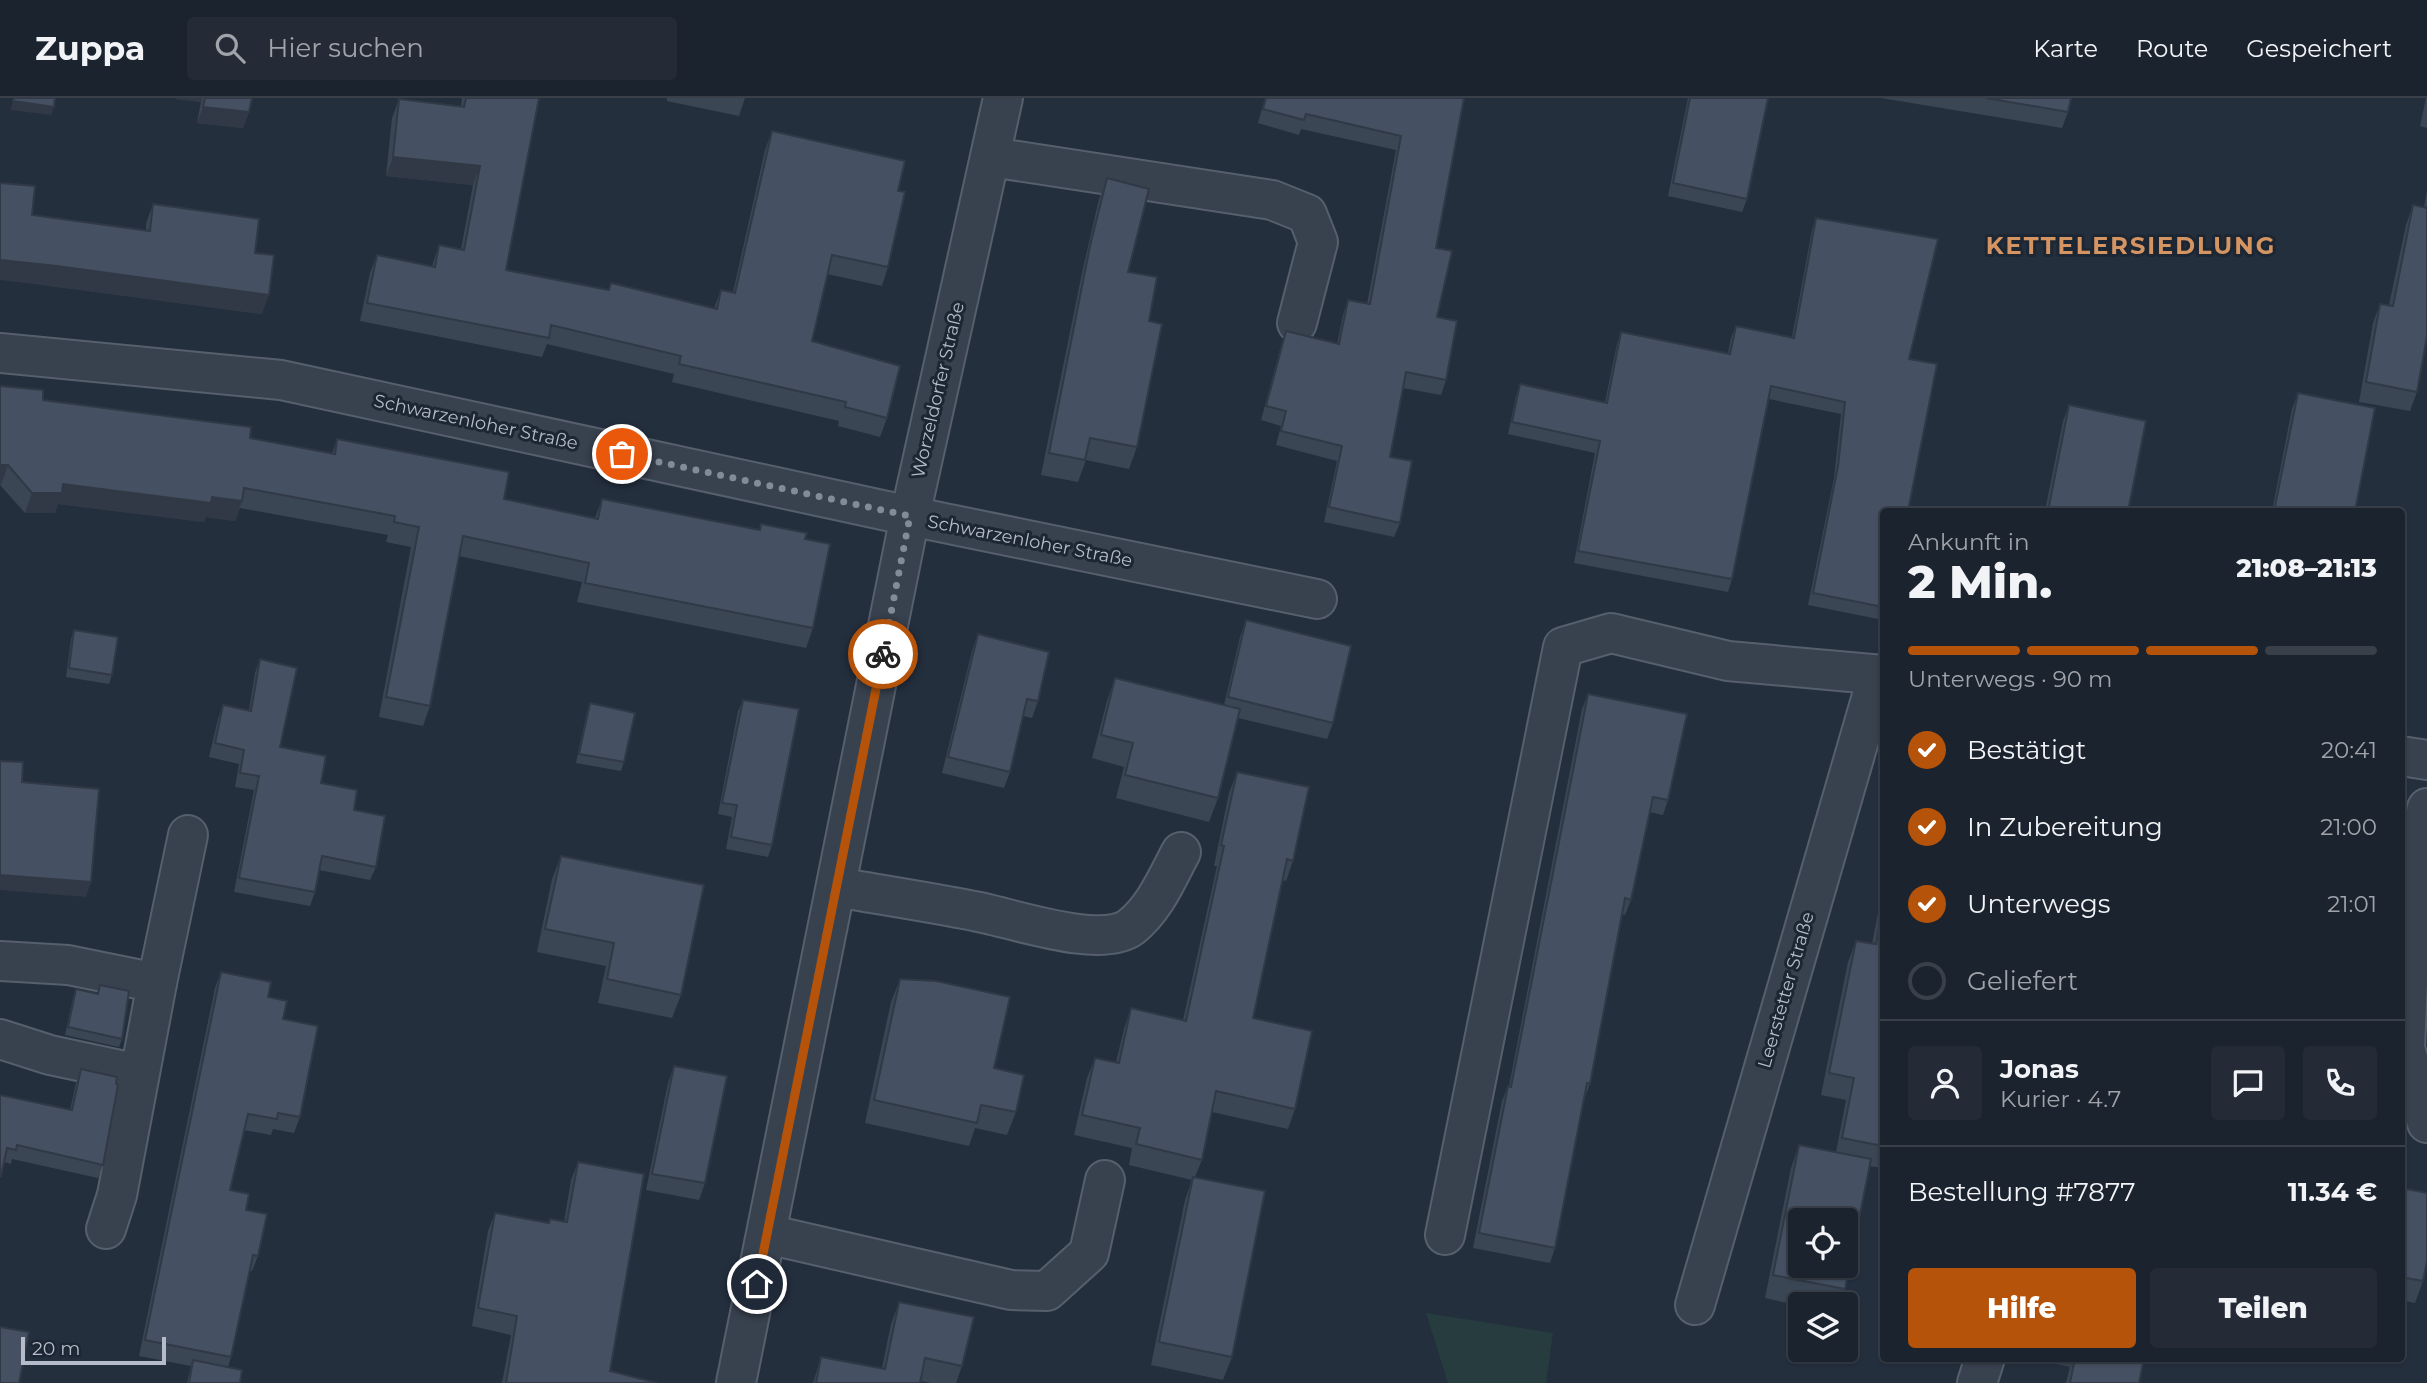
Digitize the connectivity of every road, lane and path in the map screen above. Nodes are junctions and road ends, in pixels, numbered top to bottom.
1 (1003, 98) edge
2 (991, 158) junction
3 (1297, 323) dead end
4 (0, 353) edge
5 (910, 516) junction
6 (1317, 599) dead end
7 (1880, 675) edge
8 (2405, 757) edge
9 (2427, 760) edge
10 (2427, 808) edge
11 (188, 835) dead end
12 (1181, 852) dead end
13 (836, 887) junction
14 (0, 961) edge
15 (156, 983) junction
16 (0, 1040) edge
17 (139, 1073) junction
18 (2427, 1123) edge
19 (1105, 1180) dead end
20 (106, 1229) dead end
21 (767, 1234) junction
22 (1445, 1235) dead end
23 (1695, 1305) dead end
24 (1984, 1362) edge
25 (736, 1383) edge
26 (1977, 1383) edge

1 - 2 street, Worzeldorfer Straße
2 - 3 street
2 - 5 street, Worzeldorfer Straße
4 - 5 street, Schwarzenloher Straße
5 - 6 street, Schwarzenloher Straße
5 - 13 street, Worzeldorfer Straße
7 - 22 street, Leerstetter Straße
7 - 23 street, Leerstetter Straße
8 - 9 street
10 - 18 street
11 - 15 street
12 - 13 street
13 - 21 street, Worzeldorfer Straße
14 - 15 street
15 - 17 street
16 - 17 street
17 - 20 street
19 - 21 street
21 - 25 street, Worzeldorfer Straße
24 - 26 street

